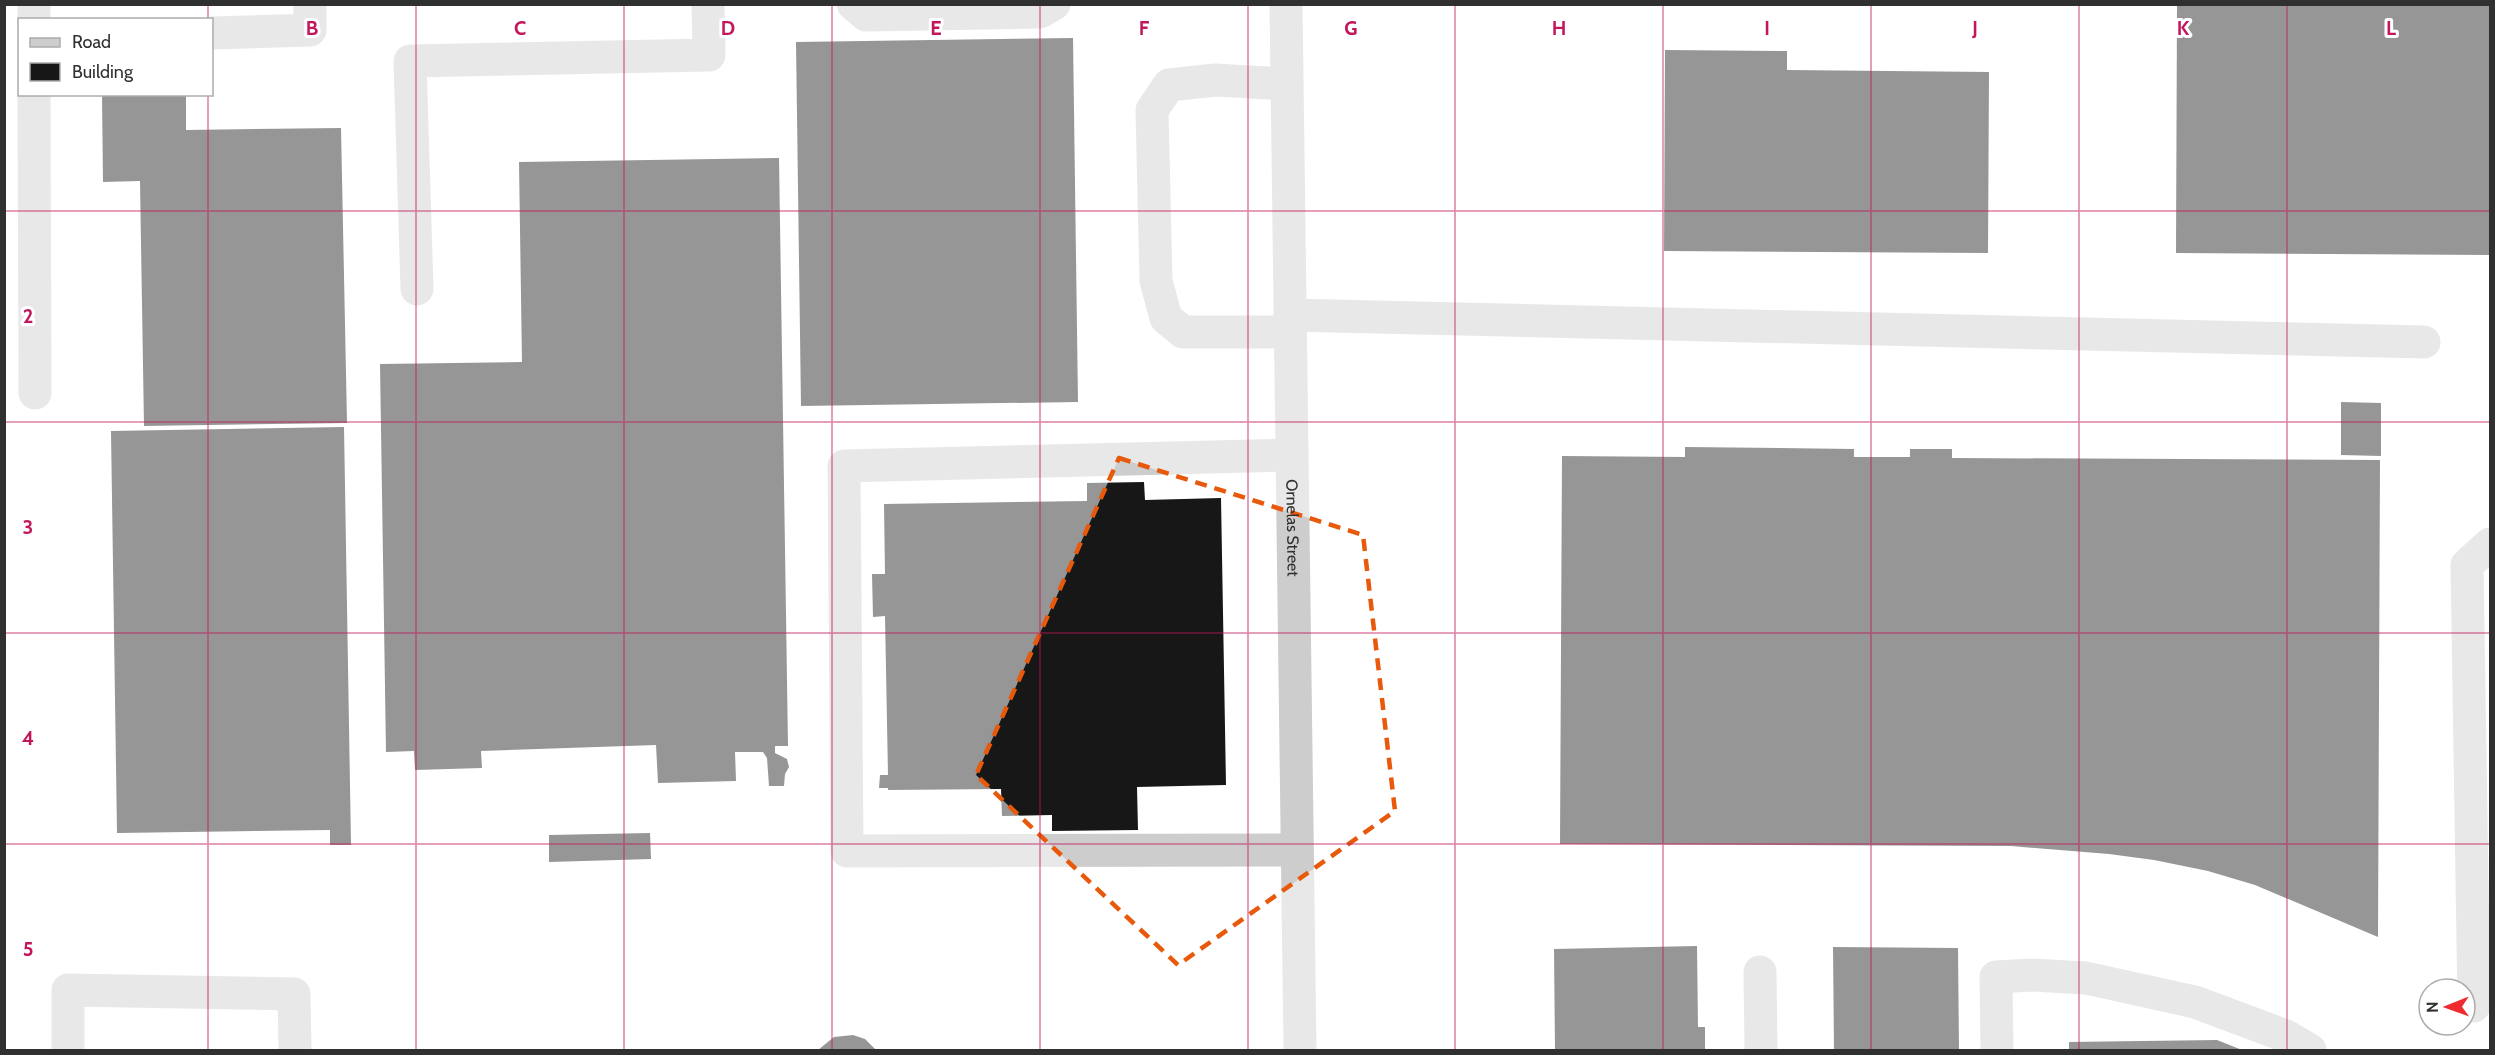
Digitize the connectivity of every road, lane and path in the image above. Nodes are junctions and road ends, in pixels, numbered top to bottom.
1 (310, 4) edge
2 (708, 4) edge
3 (853, 4) edge
4 (1054, 4) edge
5 (1286, 4) edge
6 (213, 33) edge
7 (1287, 84) junction
8 (34, 96) edge
9 (417, 290) dead end
10 (1290, 323) junction
11 (2424, 342) dead end
12 (34, 393) dead end
13 (1292, 455) junction
14 (2490, 544) edge
15 (1297, 850) junction
16 (1760, 972) dead end
17 (2474, 977) edge
18 (68, 1050) edge
19 (295, 1050) edge
20 (1300, 1050) edge
21 (1761, 1050) edge
22 (1997, 1050) edge
23 (2310, 1050) edge

1 - 6 street
2 - 9 street
3 - 4 street
5 - 7 street, Ornelas Street
7 - 10 street, Ornelas Street
7 - 10 street
8 - 12 street
10 - 11 street
10 - 13 street, Ornelas Street
13 - 15 street, Ornelas Street
13 - 15 street
14 - 17 street
15 - 20 street, Ornelas Street
16 - 21 street
18 - 19 street
22 - 23 street

